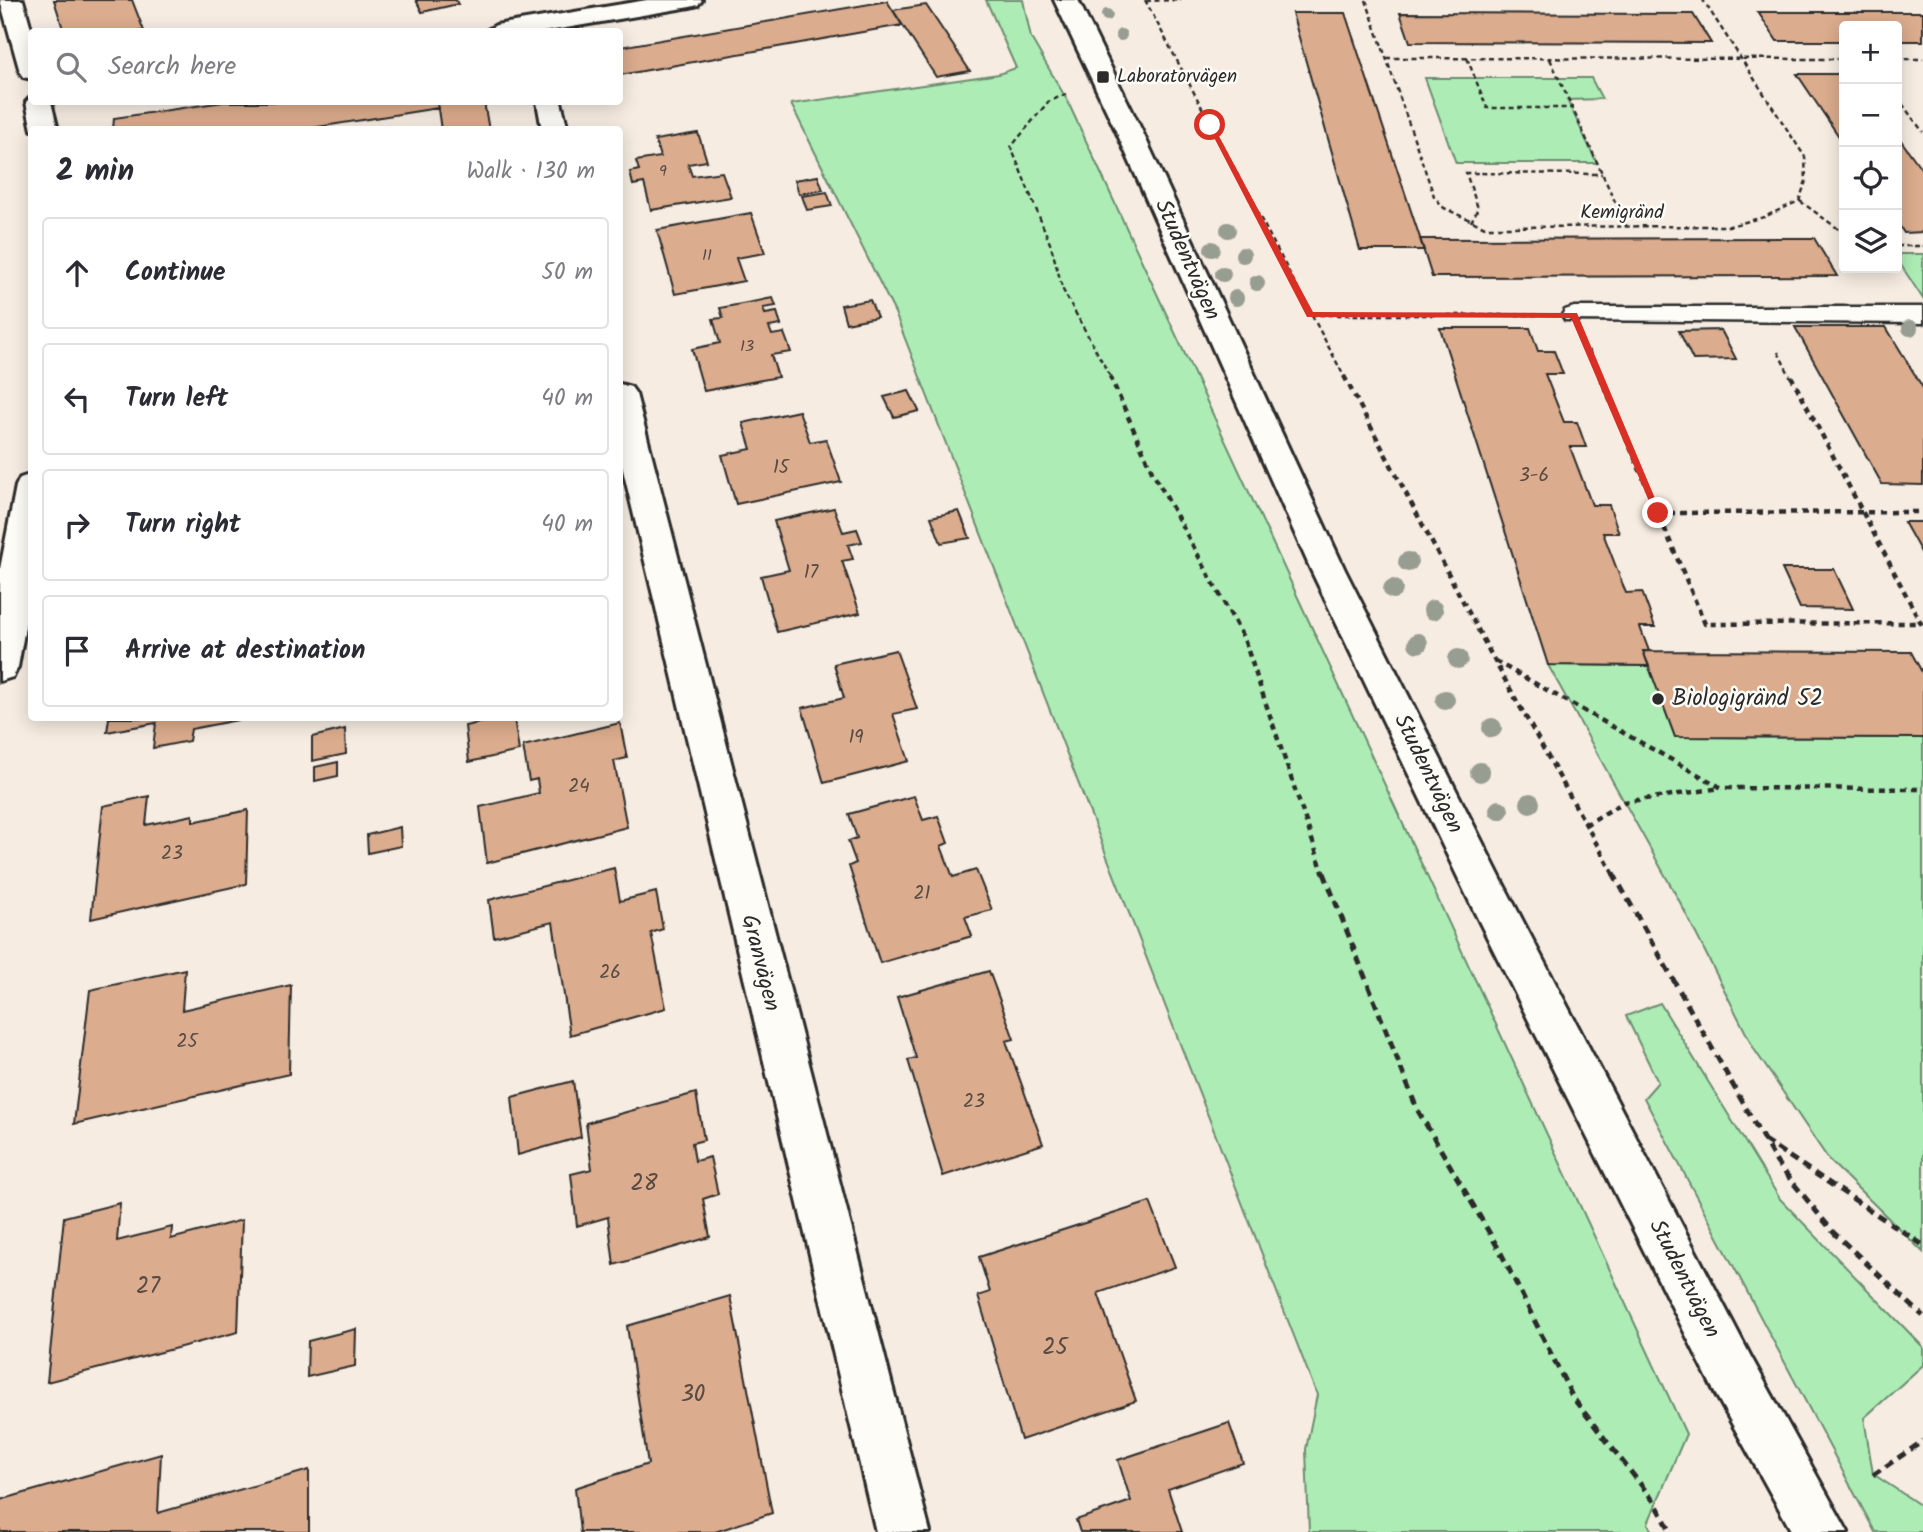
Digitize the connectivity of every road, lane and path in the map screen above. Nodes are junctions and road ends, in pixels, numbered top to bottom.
1 (11, 0) edge
2 (525, 0) edge
3 (690, 0) edge
4 (1066, 0) edge
5 (1145, 0) edge
6 (1181, 0) edge
7 (1366, 0) edge
8 (1703, 0) edge
9 (532, 28) edge
10 (537, 28) edge
11 (28, 58) edge
12 (1386, 58) junction
13 (1467, 58) junction
14 (1550, 59) junction
15 (1741, 59) junction
16 (1839, 59) edge
17 (1902, 59) edge
18 (1923, 59) edge
19 (1073, 90) dead end
20 (1902, 104) edge
21 (40, 105) edge
22 (549, 105) edge
23 (1573, 108) junction
24 (44, 126) edge
25 (554, 126) edge
26 (1923, 132) edge
27 (1602, 174) junction
28 (1799, 201) junction
29 (1471, 222) junction
30 (1627, 228) junction
31 (1839, 229) edge
32 (1902, 246) edge
33 (1923, 246) edge
34 (1311, 315) junction
35 (1574, 315) junction
36 (1758, 315) junction
37 (1923, 315) edge
38 (623, 406) edge
39 (28, 498) edge
40 (1865, 512) junction
41 (1923, 512) edge
42 (1658, 513) junction
43 (9, 555) edge
44 (1922, 625) edge
45 (1494, 660) junction
46 (0, 667) edge
47 (1722, 788) junction
48 (1923, 789) edge
49 (1585, 825) junction
50 (1760, 1137) junction
51 (1923, 1245) edge
52 (1923, 1316) edge
53 (1923, 1441) edge
54 (1873, 1475) dead end
55 (903, 1532) edge
56 (1671, 1532) edge
57 (1821, 1532) edge

1 - 11 street
2 - 9 street
3 - 10 street
4 - 57 street, Studentvägen
5 - 6 path
5 - 34 path
7 - 12 path, Kemigränd
8 - 15 path
12 - 13 path
12 - 29 path, Kemigränd
13 - 14 path
13 - 23 path
14 - 15 path
14 - 23 path
15 - 16 path
15 - 28 path
17 - 18 path
19 - 56 path
20 - 26 path
21 - 24 street
22 - 25 street
23 - 27 path
27 - 29 path
27 - 30 path
28 - 30 path, Kemigränd
28 - 31 path
29 - 30 path, Kemigränd
32 - 33 path
34 - 35 path
34 - 45 path
35 - 36 lane
35 - 42 path
36 - 37 lane
36 - 40 path
38 - 55 street, Granvägen
39 - 43 street
40 - 41 path
40 - 42 path
40 - 44 path
42 - 44 path
43 - 46 street
45 - 47 path
45 - 49 path
47 - 48 path
47 - 49 path
49 - 50 path
50 - 51 path
50 - 52 path
53 - 54 path

